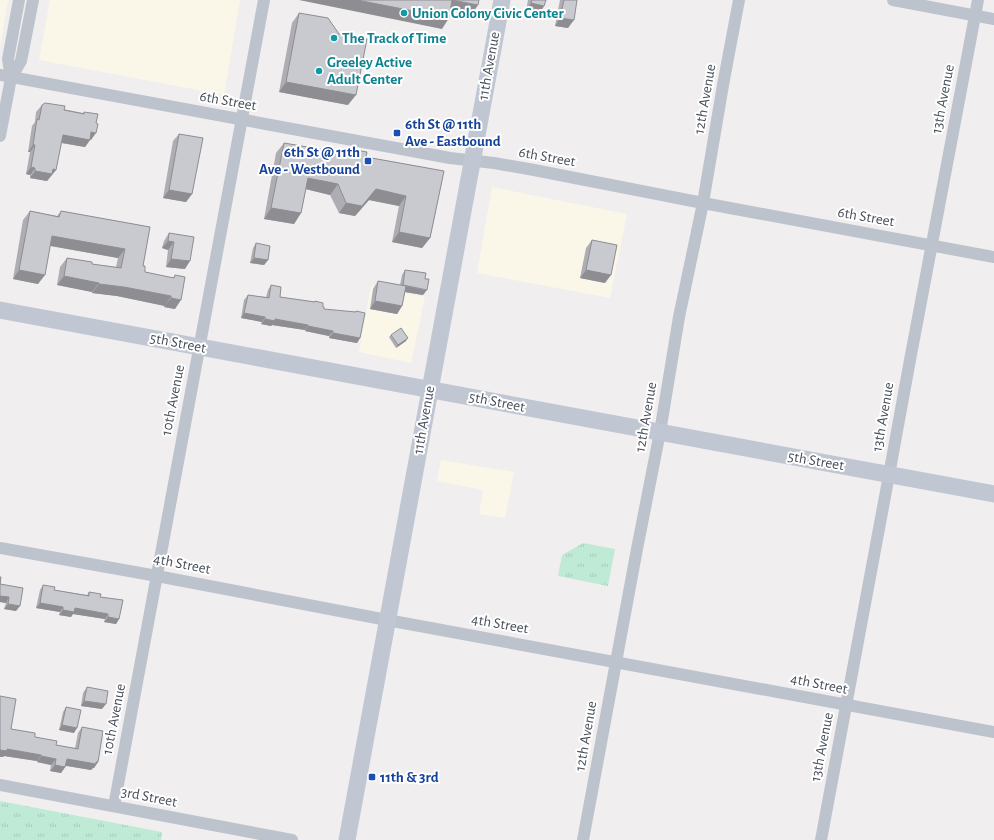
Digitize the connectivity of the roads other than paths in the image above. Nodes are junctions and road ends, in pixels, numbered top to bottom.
1 (19, 0) edge
2 (33, 0) edge
3 (264, 0) edge
4 (502, 0) edge
5 (740, 0) edge
6 (893, 0) edge
7 (978, 0) edge
8 (975, 15) junction
9 (994, 19) edge
10 (6, 77) edge
11 (242, 120) junction
12 (0, 136) edge
13 (472, 161) junction
14 (703, 203) junction
15 (932, 245) junction
16 (994, 257) edge
17 (0, 310) edge
18 (199, 346) junction
19 (429, 389) junction
20 (660, 432) junction
21 (889, 474) junction
22 (994, 494) edge
23 (0, 548) edge
24 (157, 576) junction
25 (387, 620) junction
26 (616, 662) junction
27 (846, 705) junction
28 (994, 732) edge
29 (0, 785) edge
30 (114, 806) junction
31 (292, 840) edge
32 (347, 840) edge
33 (583, 840) edge
34 (821, 840) edge

1 - 10 street
2 - 10 street
3 - 11 street, 10th Avenue
4 - 13 main road, 11th Avenue
5 - 14 street, 12th Avenue
6 - 8 street
7 - 8 street, 13th Avenue
8 - 9 street
8 - 15 street, 13th Avenue
10 - 11 street, 6th Street
10 - 12 street
11 - 13 street, 6th Street
11 - 18 street, 10th Avenue
13 - 14 street, 6th Street
13 - 19 main road, 11th Avenue
14 - 15 street, 6th Street
14 - 20 street, 12th Avenue
15 - 16 street, 6th Street
15 - 21 street, 13th Avenue
17 - 18 main road, 5th Street
18 - 19 main road, 5th Street
18 - 24 street, 10th Avenue
19 - 20 main road, 5th Street
19 - 25 main road, 11th Avenue
20 - 21 main road, 5th Street
20 - 26 street, 12th Avenue
21 - 22 main road, 5th Street
21 - 27 street, 13th Avenue
23 - 24 street, 4th Street
24 - 25 street, 4th Street
24 - 30 street, 10th Avenue
25 - 26 street, 4th Street
25 - 32 main road, 11th Avenue
26 - 27 street, 4th Street
26 - 33 street, 12th Avenue
27 - 28 street, 4th Street
27 - 34 street, 13th Avenue
29 - 30 street, 3rd Street
30 - 31 street, 3rd Street

